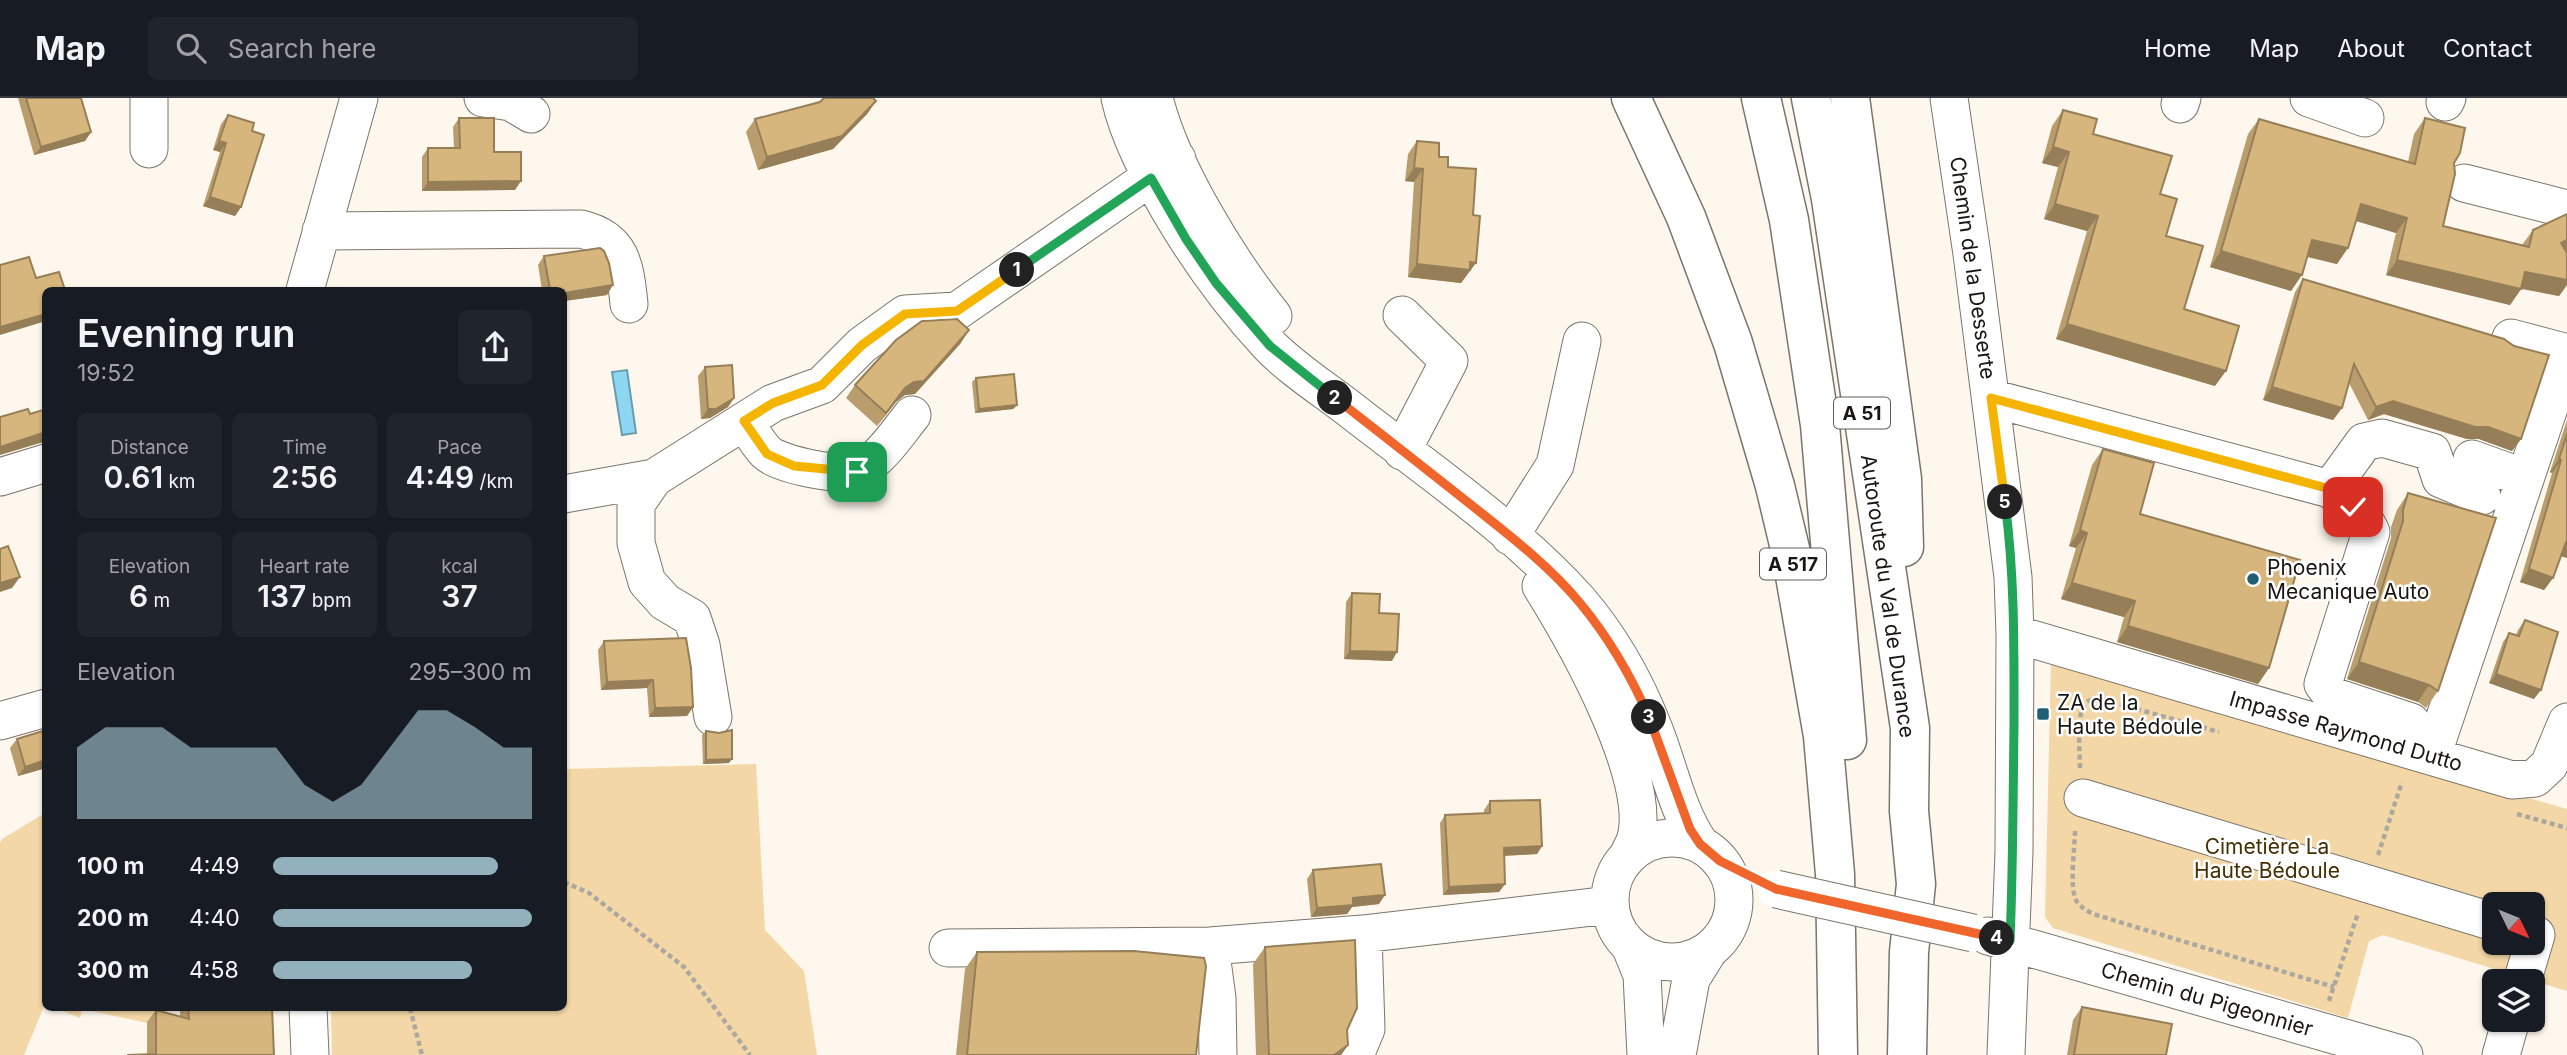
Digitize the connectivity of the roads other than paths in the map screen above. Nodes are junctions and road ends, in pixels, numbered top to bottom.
1 (149, 98) edge
2 (359, 98) edge
3 (483, 98) edge
4 (1120, 98) edge
5 (1154, 98) edge
6 (1631, 98) edge
7 (1761, 98) edge
8 (1811, 98) edge
9 (1850, 98) edge
10 (1949, 98) edge
11 (2309, 98) edge
12 (531, 114) dead end
13 (2365, 118) dead end
14 (149, 149) dead end
15 (1164, 168) junction
16 (2464, 183) dead end
17 (2567, 209) edge
18 (321, 231) junction
19 (305, 287) edge
20 (629, 304) dead end
21 (1402, 315) dead end
22 (2511, 338) dead end
23 (1582, 341) dead end
24 (1991, 398) junction
25 (912, 415) dead end
26 (744, 421) junction
27 (1402, 451) junction
28 (2472, 459) dead end
29 (42, 464) edge
30 (0, 477) edge
31 (654, 478) junction
32 (2525, 478) junction
33 (2330, 489) junction
34 (567, 493) edge
35 (2482, 496) dead end
36 (1501, 529) junction
37 (2015, 634) junction
38 (42, 709) edge
39 (713, 717) dead end
40 (0, 721) edge
41 (2411, 722) dead end
42 (2567, 722) edge
43 (1910, 728) junction
44 (2432, 756) junction
45 (2083, 797) dead end
46 (1710, 852) junction
47 (1628, 856) junction
48 (1776, 889) junction
49 (1609, 905) junction
50 (2482, 918) edge
51 (1363, 934) junction
52 (1720, 936) junction
53 (2010, 941) junction
54 (1210, 946) junction
55 (948, 948) dead end
56 (1631, 948) junction
57 (308, 1011) edge
58 (2508, 1032) edge
59 (310, 1055) edge
60 (1218, 1055) edge
61 (1355, 1055) edge
62 (1646, 1055) edge
63 (1677, 1055) edge
64 (1838, 1055) edge
65 (1854, 1055) edge
66 (1908, 1055) edge
67 (2006, 1055) edge
68 (2404, 1055) edge
69 (2501, 1055) edge

1 - 14 street
2 - 18 street
3 - 12 street
4 - 15 street
5 - 15 street
6 - 64 highway, A 517
7 - 65 highway, A 51
8 - 43 highway, Autoroute du Val de Durance / A 51
9 - 43 highway
10 - 24 street, Chemin de la Desserte
11 - 13 street
15 - 26 street
15 - 27 street
16 - 17 street
18 - 19 street
18 - 20 street
21 - 27 street
22 - 32 street
23 - 36 street
24 - 33 street
24 - 37 street, Chemin de la Desserte
25 - 26 street
26 - 31 street
27 - 36 street
28 - 32 street
29 - 30 street
31 - 34 street
31 - 39 street
32 - 44 street
33 - 35 street
33 - 41 street
36 - 46 street
36 - 47 street
37 - 44 street, Impasse Raymond Dutto
37 - 53 street, Chemin de la Desserte
38 - 40 street
42 - 44 street, Impasse Raymond Dutto
43 - 66 highway, Autoroute du Val de Durance / A 51
45 - 50 street
46 - 47 street
46 - 48 street, Chemin du Pigeonnier
46 - 52 street
47 - 49 street
48 - 52 street
48 - 53 street, Chemin du Pigeonnier, bridge
49 - 51 street
49 - 56 street
51 - 54 street
51 - 61 street
52 - 56 street
52 - 63 street
53 - 67 street, Chemin de la Desserte
53 - 68 street, Chemin du Pigeonnier
54 - 55 street
54 - 60 street
56 - 62 street
57 - 59 street
58 - 69 street

